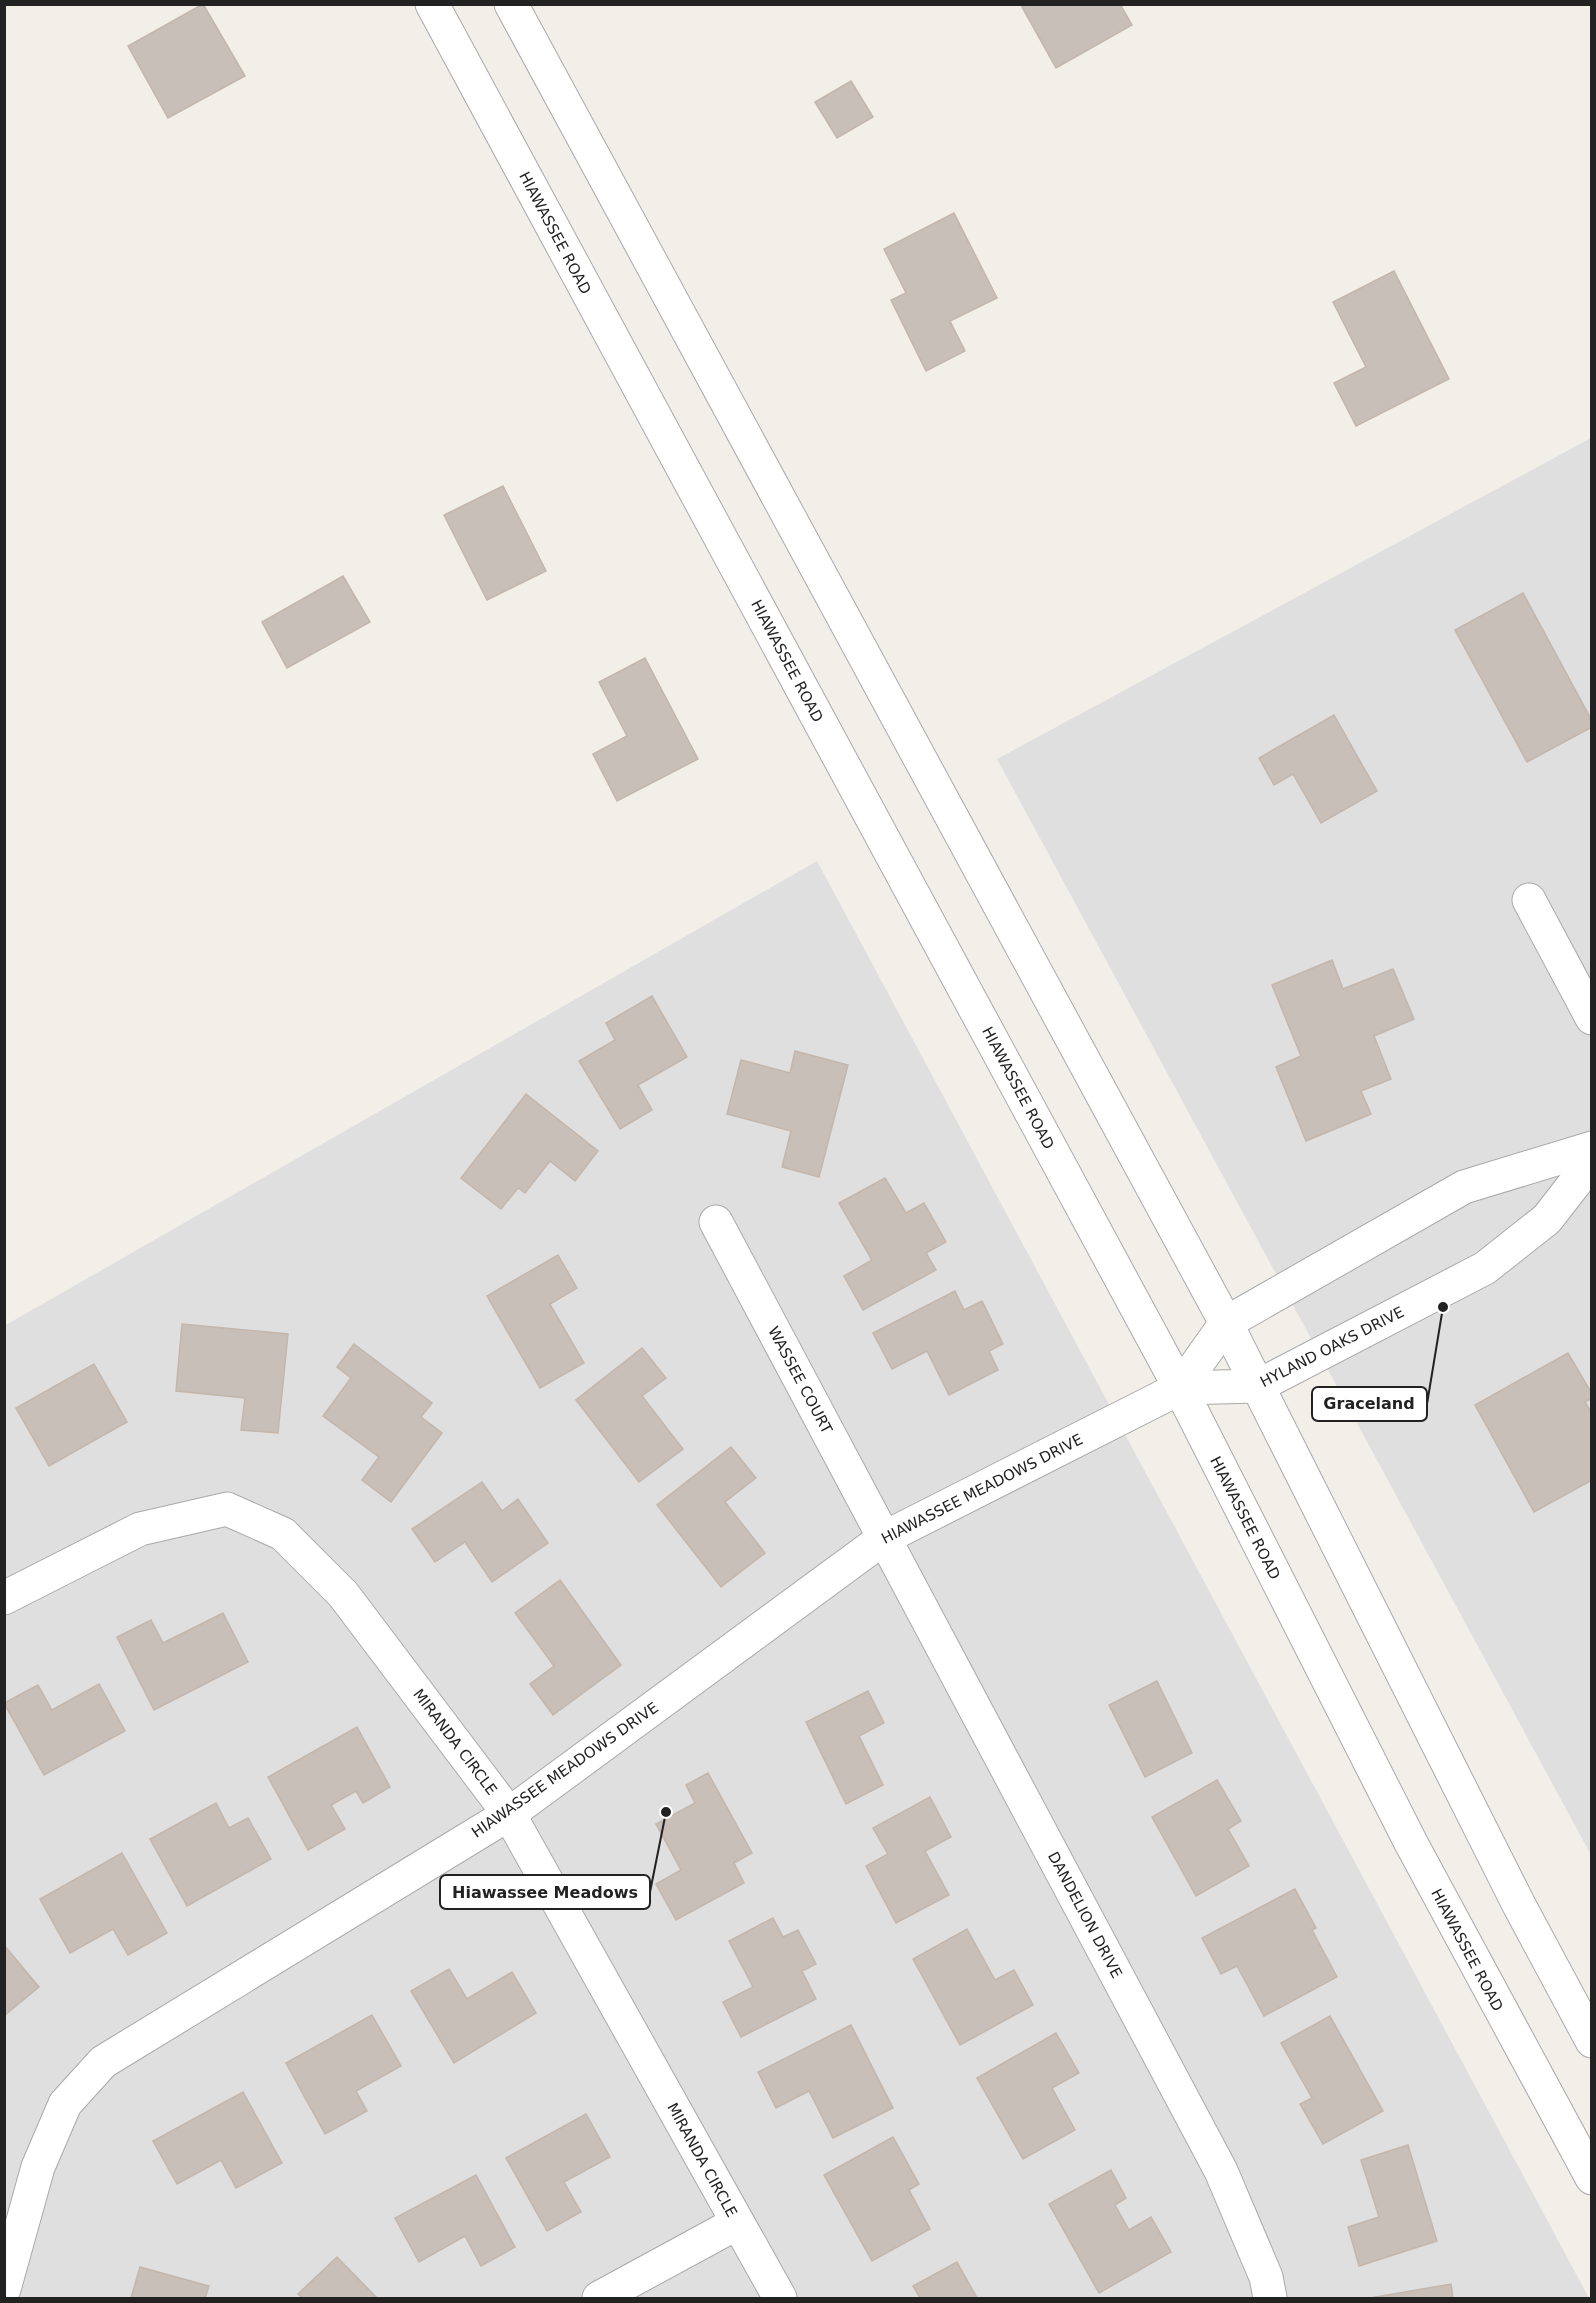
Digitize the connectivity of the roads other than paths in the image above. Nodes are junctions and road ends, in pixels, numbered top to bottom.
1 (432, 4) edge
2 (511, 4) edge
3 (1529, 900) dead end
4 (1592, 1018) edge
5 (1592, 1149) edge
6 (1592, 1161) edge
7 (716, 1222) dead end
8 (1226, 1323) junction
9 (1258, 1386) junction
10 (1180, 1388) junction
11 (884, 1538) junction
12 (4, 1598) edge
13 (509, 1814) junction
14 (1592, 2041) edge
15 (1592, 2178) edge
16 (737, 2223) junction
17 (4, 2289) edge
18 (599, 2298) edge
19 (780, 2298) edge
20 (1270, 2298) edge

1 - 10 street, HIAWASSEE ROAD
2 - 8 street
3 - 4 street
5 - 8 street
6 - 9 street, HYLAND OAKS DRIVE
7 - 11 street, WASSEE COURT
8 - 9 street
8 - 10 street
9 - 10 street, HYLAND OAKS DRIVE
9 - 14 street
10 - 11 street, HIAWASSEE MEADOWS DRIVE
10 - 15 street, HIAWASSEE ROAD
11 - 13 street, HIAWASSEE MEADOWS DRIVE
11 - 20 street, DANDELION DRIVE
12 - 13 street, MIRANDA CIRCLE
13 - 16 street, MIRANDA CIRCLE
13 - 17 street, HIAWASSEE MEADOWS DRIVE
16 - 18 street
16 - 19 street, MIRANDA CIRCLE

